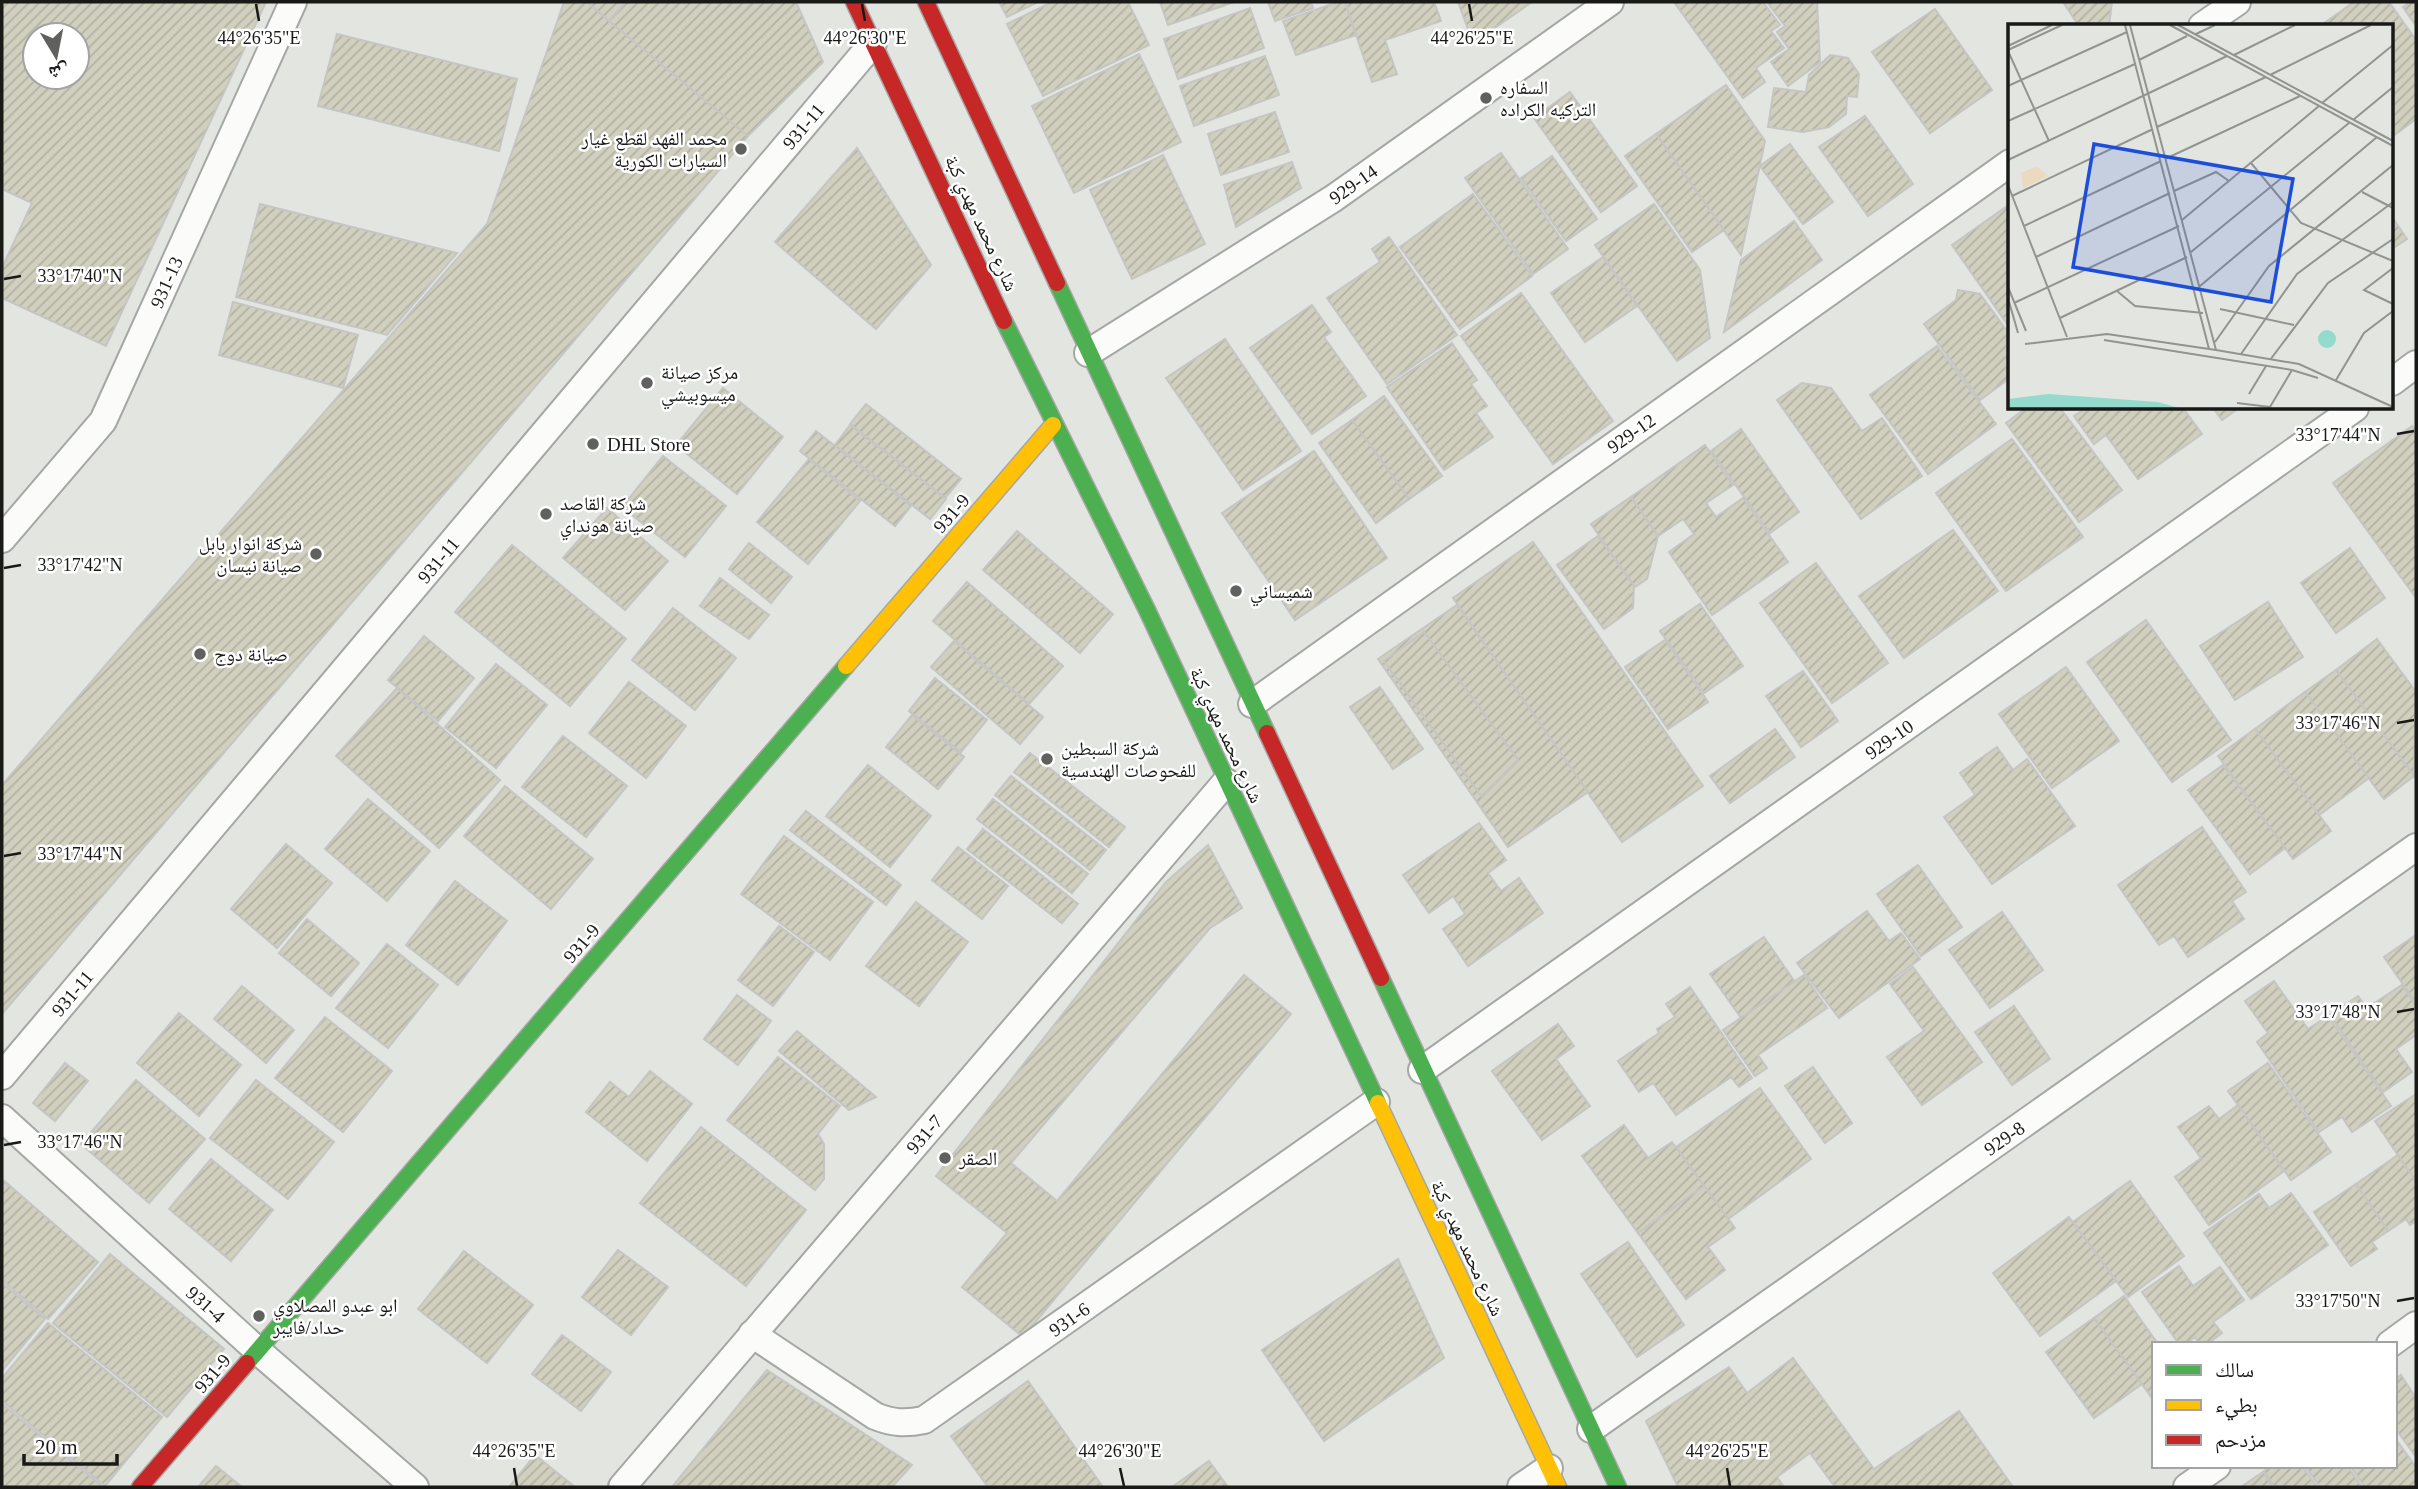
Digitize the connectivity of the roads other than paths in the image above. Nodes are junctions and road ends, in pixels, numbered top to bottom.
1 (293, 2) edge
2 (854, 2) edge
3 (926, 2) edge
4 (1610, 2) edge
5 (2237, 2) edge
6 (2206, 24) edge
7 (873, 43) junction
8 (2008, 164) edge
9 (1088, 353) junction
10 (2416, 364) edge
11 (2394, 380) edge
12 (2352, 410) edge
13 (1053, 425) junction
14 (2, 539) edge
15 (1170, 606) dead end
16 (1147, 610) junction
17 (1252, 704) junction
18 (1226, 782) junction
19 (2416, 847) edge
20 (1422, 1070) junction
21 (2, 1076) edge
22 (1376, 1102) junction
23 (2, 1118) edge
24 (2416, 1325) edge
25 (752, 1334) junction
26 (2393, 1342) edge
27 (258, 1351) junction
28 (1591, 1429) junction
29 (2214, 1468) edge
30 (1553, 1478) edge
31 (140, 1487) edge
32 (415, 1487) edge
33 (622, 1487) edge
34 (1521, 1487) edge
35 (1618, 1487) edge
36 (2187, 1487) edge

1 - 14 street, 931-13
2 - 7 street, شارع محمد مهدي كبة
3 - 9 street, شارع محمد مهدي كبة
4 - 9 street, 929-14
5 - 6 street
7 - 13 street, شارع محمد مهدي كبة
7 - 21 street, 931-11
8 - 17 street, 929-12
9 - 17 street, شارع محمد مهدي كبة
10 - 11 street
12 - 20 street, 929-10
13 - 16 street, شارع محمد مهدي كبة
13 - 27 street, 931-9
15 - 16 street
16 - 18 street, شارع محمد مهدي كبة
17 - 20 street, شارع محمد مهدي كبة
18 - 22 street, شارع محمد مهدي كبة
18 - 25 street, 931-7
19 - 28 street, 929-8
20 - 28 street, شارع محمد مهدي كبة
22 - 25 street, 931-6
22 - 30 street, شارع محمد مهدي كبة
23 - 27 street, 931-4
24 - 26 street
25 - 33 street, 931-7
27 - 31 street, 931-9
27 - 32 street, 931-4
28 - 35 street, شارع محمد مهدي كبة
29 - 36 street
30 - 34 street

